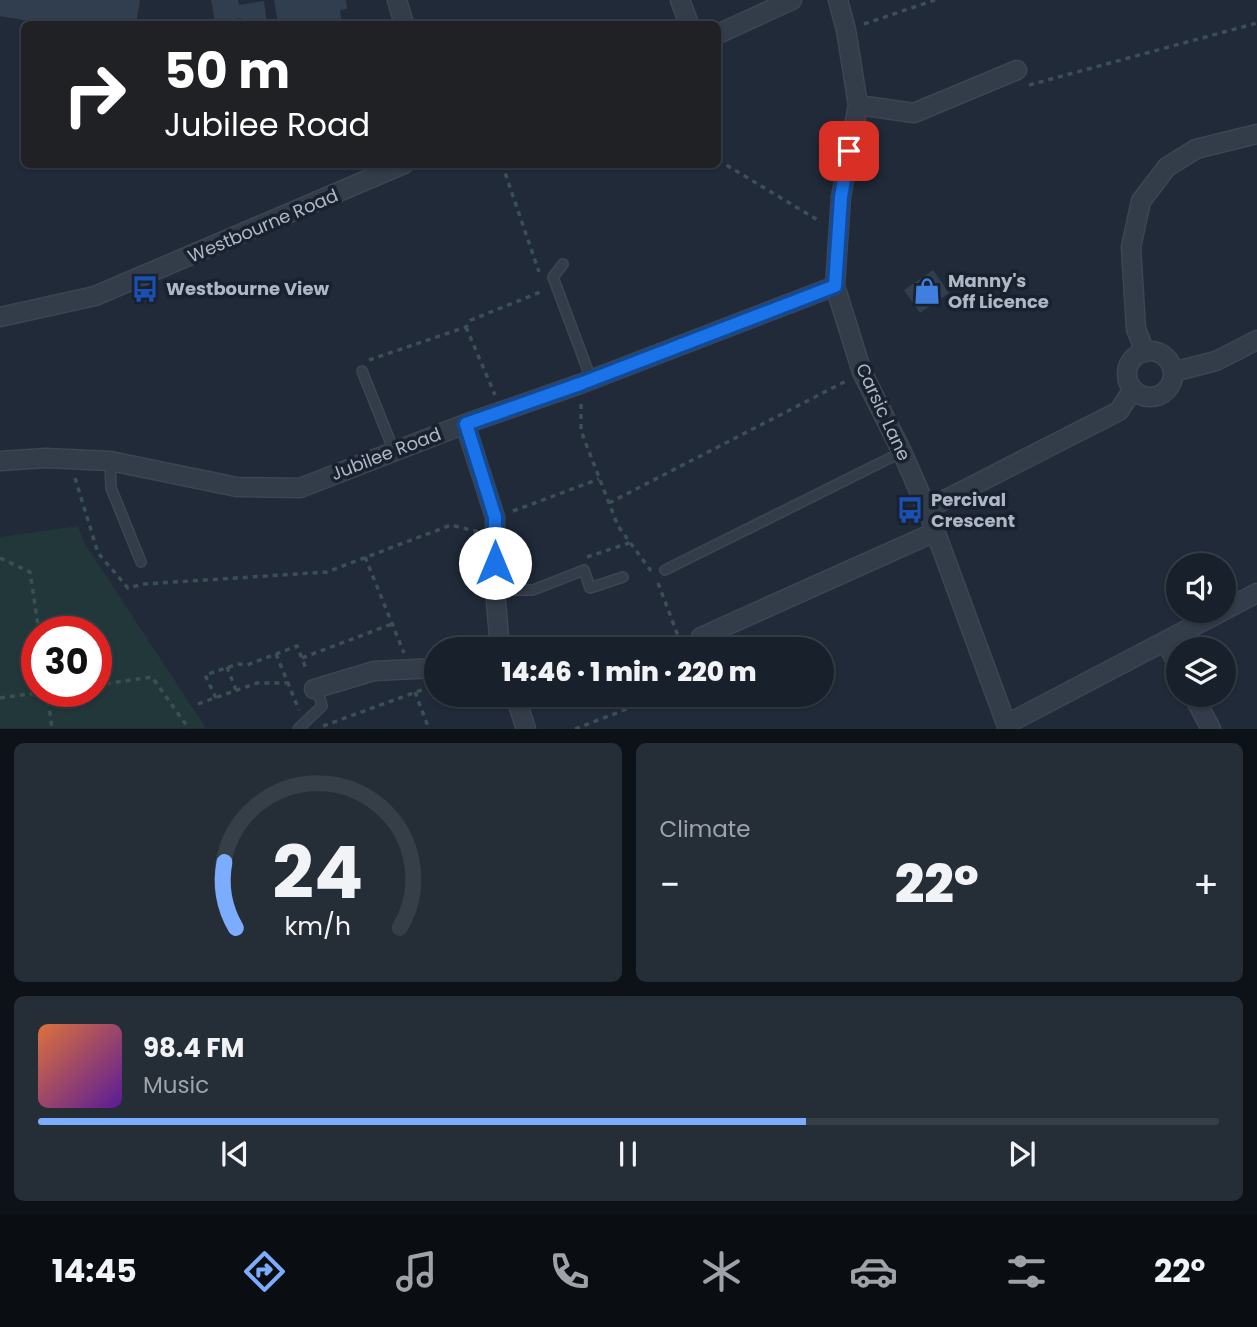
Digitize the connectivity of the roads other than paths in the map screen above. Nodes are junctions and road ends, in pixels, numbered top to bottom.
1 (397, 0) edge
2 (680, 0) edge
3 (792, 0) edge
4 (838, 0) edge
5 (403, 21) edge
6 (688, 21) edge
7 (721, 33) edge
8 (1017, 69) road end
9 (858, 105) junction
10 (1257, 134) edge
11 (395, 168) edge
12 (563, 264) dead end
13 (835, 286) junction
14 (0, 317) edge
15 (1257, 340) edge
16 (1145, 352) junction
17 (362, 371) road end
18 (1173, 372) junction
19 (586, 381) junction
20 (1133, 389) junction
21 (466, 424) junction
22 (394, 451) junction
23 (902, 452) junction
24 (0, 461) edge
25 (110, 461) junction
26 (927, 509) junction
27 (935, 532) junction
28 (141, 562) dead end
29 (665, 570) dead end
30 (623, 577) dead end
31 (495, 590) junction
32 (1257, 593) edge
33 (499, 637) edge
34 (701, 637) dead end
35 (1175, 637) edge
36 (1166, 642) edge
37 (424, 669) edge
38 (315, 688) joint
39 (518, 707) edge
40 (1199, 707) edge
41 (301, 726) edge
42 (1008, 726) edge
43 (526, 729) edge
44 (1211, 729) edge

1 - 5 street
2 - 6 street
3 - 7 street
4 - 9 street, Carsic Lane
8 - 9 street
9 - 13 street, Carsic Lane
10 - 16 street
11 - 14 street, Westbourne Road
12 - 19 lane
13 - 19 street, Jubilee Road
13 - 23 street, Carsic Lane
15 - 18 street
16 - 18 street
16 - 20 street
17 - 22 lane
18 - 20 street
19 - 21 street, Jubilee Road
20 - 26 street
21 - 22 street, Jubilee Road
21 - 31 street
22 - 25 street, Jubilee Road
23 - 26 street, Carsic Lane
23 - 29 lane
24 - 25 street, Jubilee Road
25 - 28 lane
26 - 27 street, Carsic Lane
27 - 34 street
27 - 42 street, Carsic Lane
30 - 31 lane
31 - 33 street
32 - 35 street
36 - 42 street
37 - 38 street
38 - 41 lane
39 - 43 street
40 - 44 street

